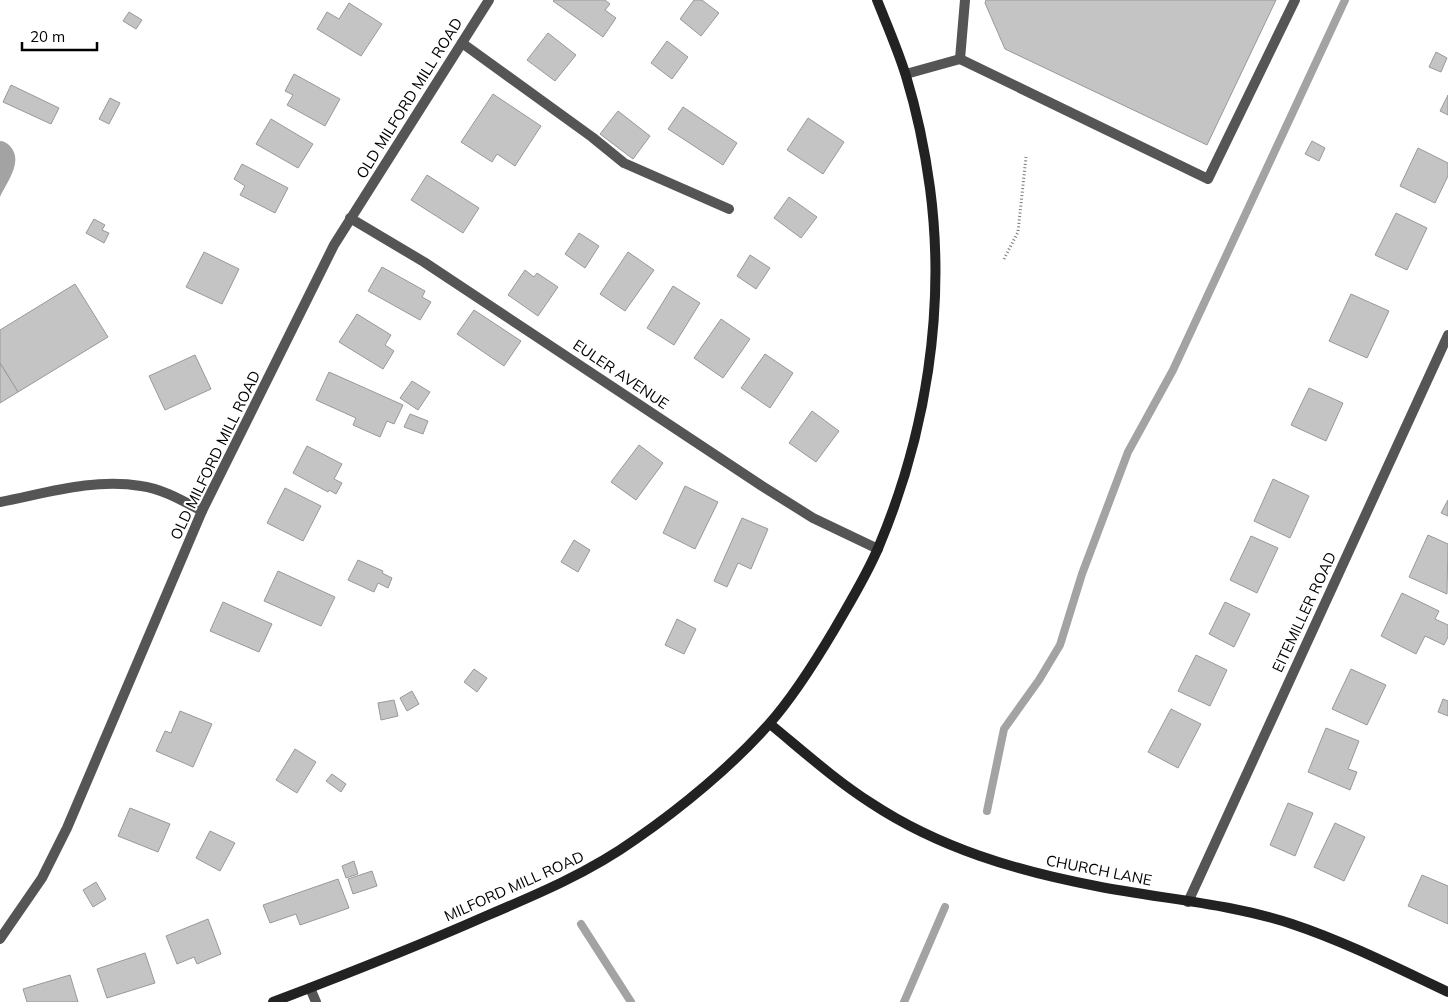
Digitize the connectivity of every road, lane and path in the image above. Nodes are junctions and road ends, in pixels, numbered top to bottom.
1 (489, 0) edge
2 (877, 0) edge
3 (965, 0) edge
4 (1295, 0) edge
5 (462, 43) junction
6 (960, 59) junction
7 (906, 74) junction
8 (1026, 157) dead end
9 (730, 210) dead end
10 (350, 218) junction
11 (1004, 259) dead end
12 (1448, 335) edge
13 (0, 502) edge
14 (202, 511) junction
15 (878, 549) junction
16 (770, 724) junction
17 (1188, 902) junction
18 (0, 939) edge
19 (310, 988) junction
20 (1448, 992) edge
21 (272, 1002) edge
22 (316, 1002) edge

1 - 5 street, OLD MILFORD MILL ROAD
2 - 7 main road, MILFORD MILL ROAD
3 - 6 street
4 - 6 street
5 - 9 street
5 - 10 street, OLD MILFORD MILL ROAD
6 - 7 street
7 - 15 main road, MILFORD MILL ROAD
8 - 11 path
10 - 14 street, OLD MILFORD MILL ROAD
10 - 15 street, EULER AVENUE
12 - 17 street, EITEMILLER ROAD
13 - 14 street
14 - 18 street, OLD MILFORD MILL ROAD
15 - 16 main road, MILFORD MILL ROAD
16 - 17 main road, CHURCH LANE
16 - 19 main road, MILFORD MILL ROAD
17 - 20 main road, CHURCH LANE
19 - 21 main road, MILFORD MILL ROAD
19 - 22 street

